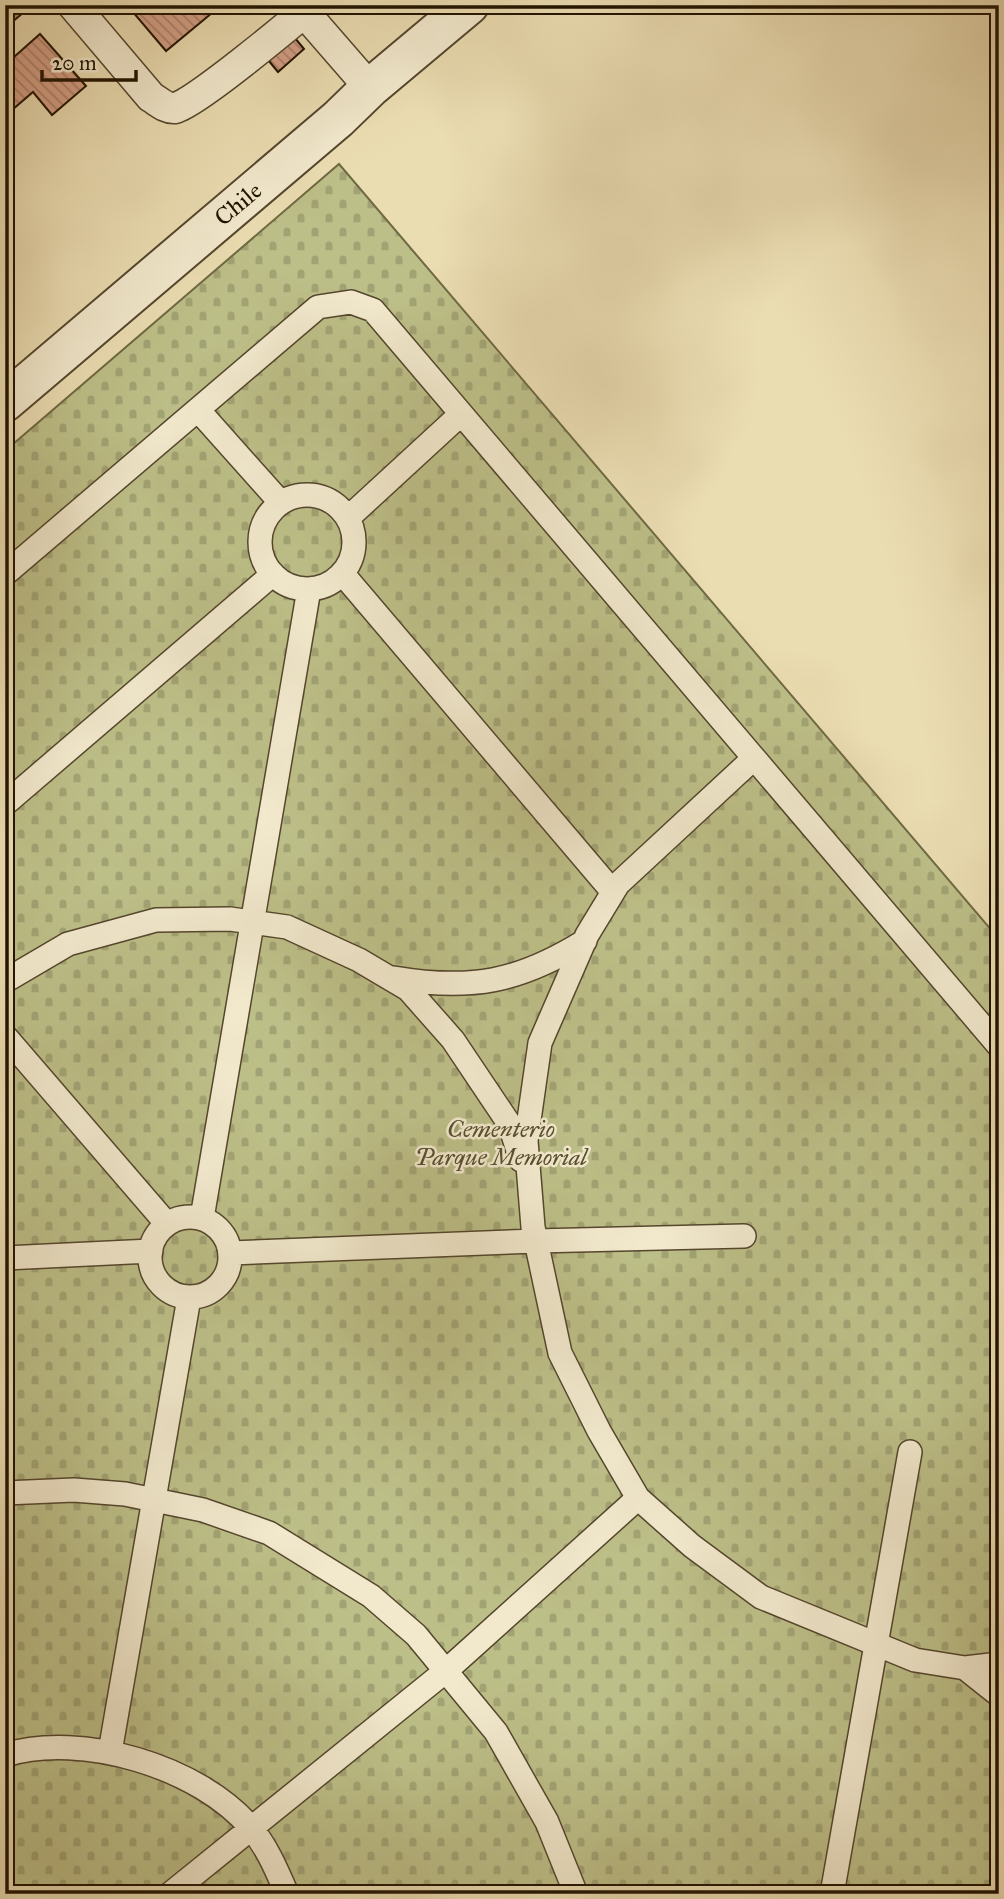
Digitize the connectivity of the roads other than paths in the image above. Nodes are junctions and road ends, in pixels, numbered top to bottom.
1 (73, 5) edge
2 (469, 5) edge
3 (308, 9) edge
4 (370, 88) junction
5 (5, 402) edge
6 (199, 411) junction
7 (460, 415) junction
8 (281, 503) junction
9 (348, 518) junction
10 (342, 573) junction
11 (5, 574) edge
12 (273, 574) junction
13 (309, 589) junction
14 (754, 759) junction
15 (5, 804) edge
16 (613, 892) junction
17 (253, 922) junction
18 (585, 942) junction
19 (387, 977) junction
20 (5, 981) edge
21 (5, 1036) edge
22 (999, 1046) edge
23 (530, 1186) junction
24 (202, 1219) junction
25 (167, 1224) junction
26 (744, 1236) dead end
27 (536, 1241) junction
28 (151, 1251) junction
29 (231, 1253) junction
30 (5, 1258) edge
31 (189, 1298) junction
32 (910, 1452) dead end
33 (5, 1475) edge
34 (51, 1491) junction
35 (5, 1493) edge
36 (638, 1498) junction
37 (152, 1500) junction
38 (876, 1644) junction
39 (999, 1664) edge
40 (965, 1668) junction
41 (447, 1670) junction
42 (999, 1695) edge
43 (110, 1752) junction
44 (5, 1755) edge
45 (251, 1828) junction
46 (170, 1894) edge
47 (287, 1894) edge
48 (576, 1894) edge
49 (832, 1894) edge

1 - 3 street
2 - 4 street, Chile
3 - 4 street
4 - 5 street, Chile
6 - 7 street
6 - 8 street
6 - 11 street
7 - 9 street
7 - 14 street
8 - 9 street
8 - 12 street
9 - 10 street
10 - 13 street
10 - 16 street
12 - 13 street
12 - 15 street
13 - 17 street
14 - 16 street
14 - 22 street
16 - 18 street
17 - 19 street
17 - 20 street
17 - 24 street
18 - 19 street
18 - 23 street
19 - 23 street
21 - 25 street
23 - 27 street
24 - 25 street
24 - 29 street
25 - 28 street
26 - 27 street
27 - 29 street
27 - 36 street
28 - 30 street
28 - 31 street
29 - 31 street
31 - 37 street
32 - 38 street
33 - 34 street
34 - 35 street
34 - 37 street
36 - 38 street
36 - 41 street
37 - 41 street
37 - 43 street
38 - 40 street
38 - 49 street
39 - 40 street
40 - 42 street
41 - 45 street
41 - 48 street
43 - 44 street
43 - 45 street
45 - 46 street
45 - 47 street

